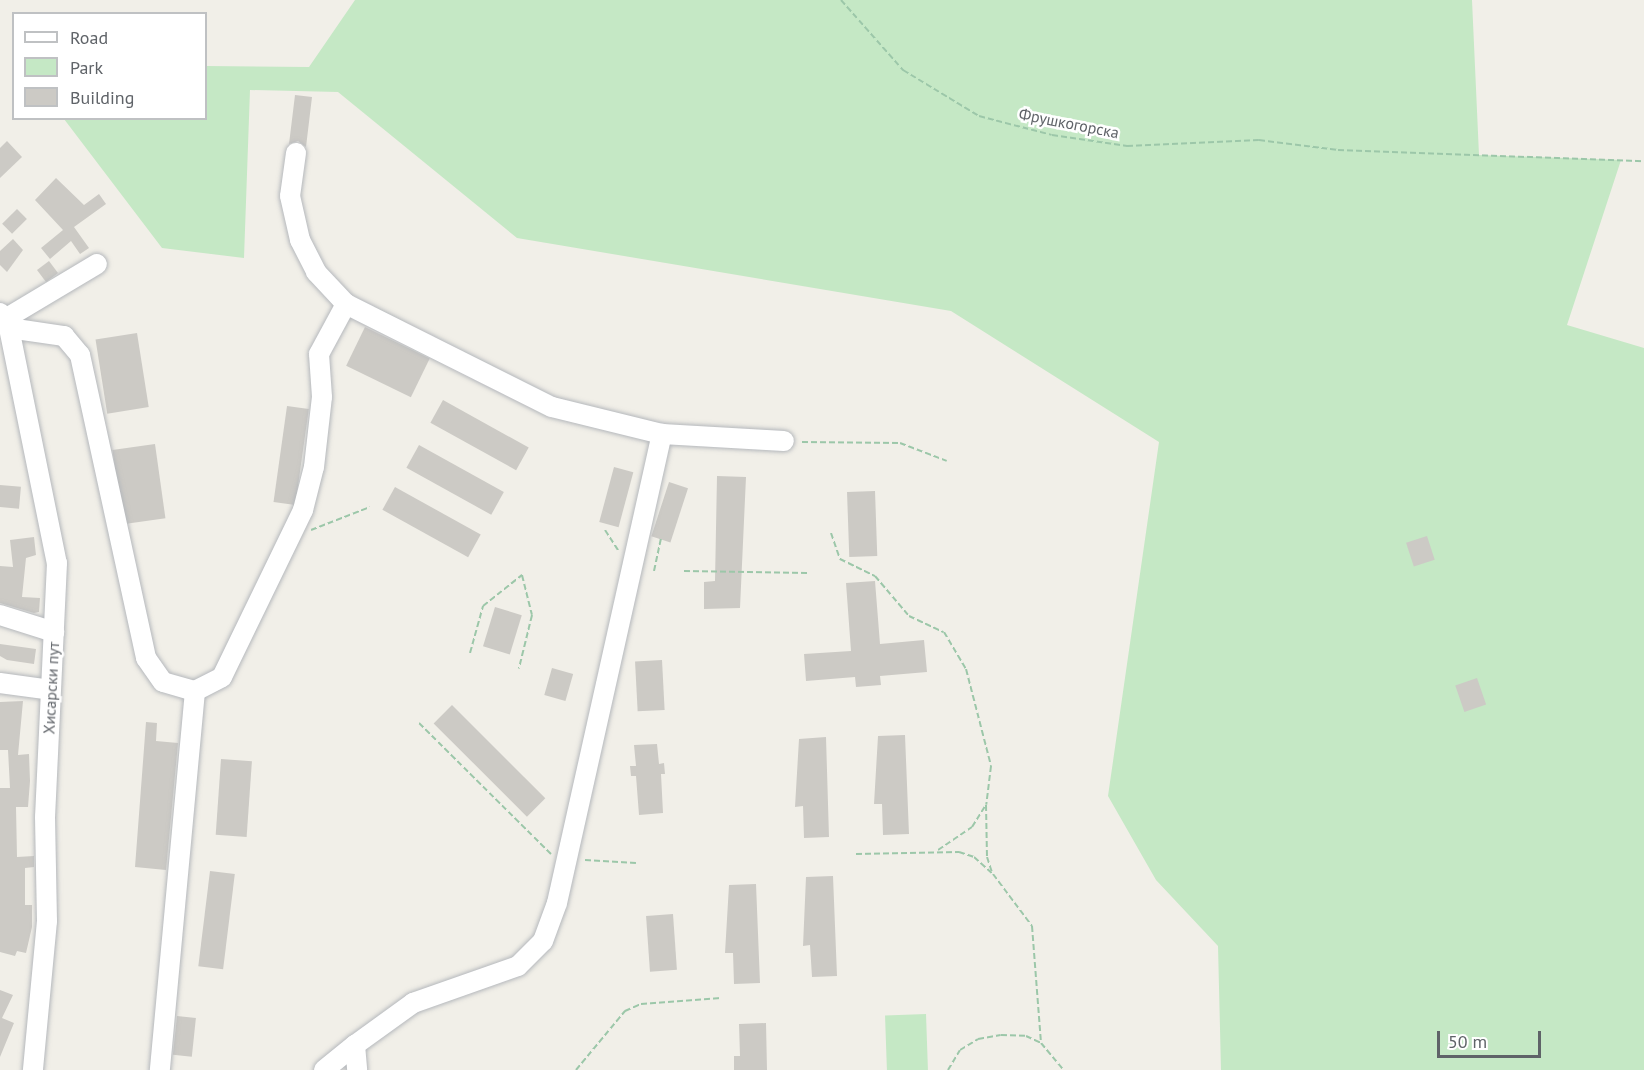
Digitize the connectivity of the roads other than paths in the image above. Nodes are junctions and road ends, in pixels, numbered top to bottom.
1 (296, 153) dead end
2 (97, 264) dead end
3 (346, 304) junction
4 (5, 320) edge
5 (662, 434) junction
6 (784, 441) road end
7 (0, 615) edge
8 (54, 632) junction
9 (0, 683) edge
10 (51, 690) junction
11 (195, 691) junction
12 (355, 1045) junction
13 (33, 1070) edge
14 (160, 1070) edge
15 (324, 1070) edge
16 (357, 1070) edge

1 - 3 street
2 - 4 street
3 - 5 street
3 - 11 street
4 - 8 street, Хисарски пут
4 - 11 street
5 - 6 street
5 - 12 street
7 - 8 street
8 - 10 street, Хисарски пут
9 - 10 street
10 - 13 street, Хисарски пут
11 - 14 street
12 - 15 street
12 - 16 street

